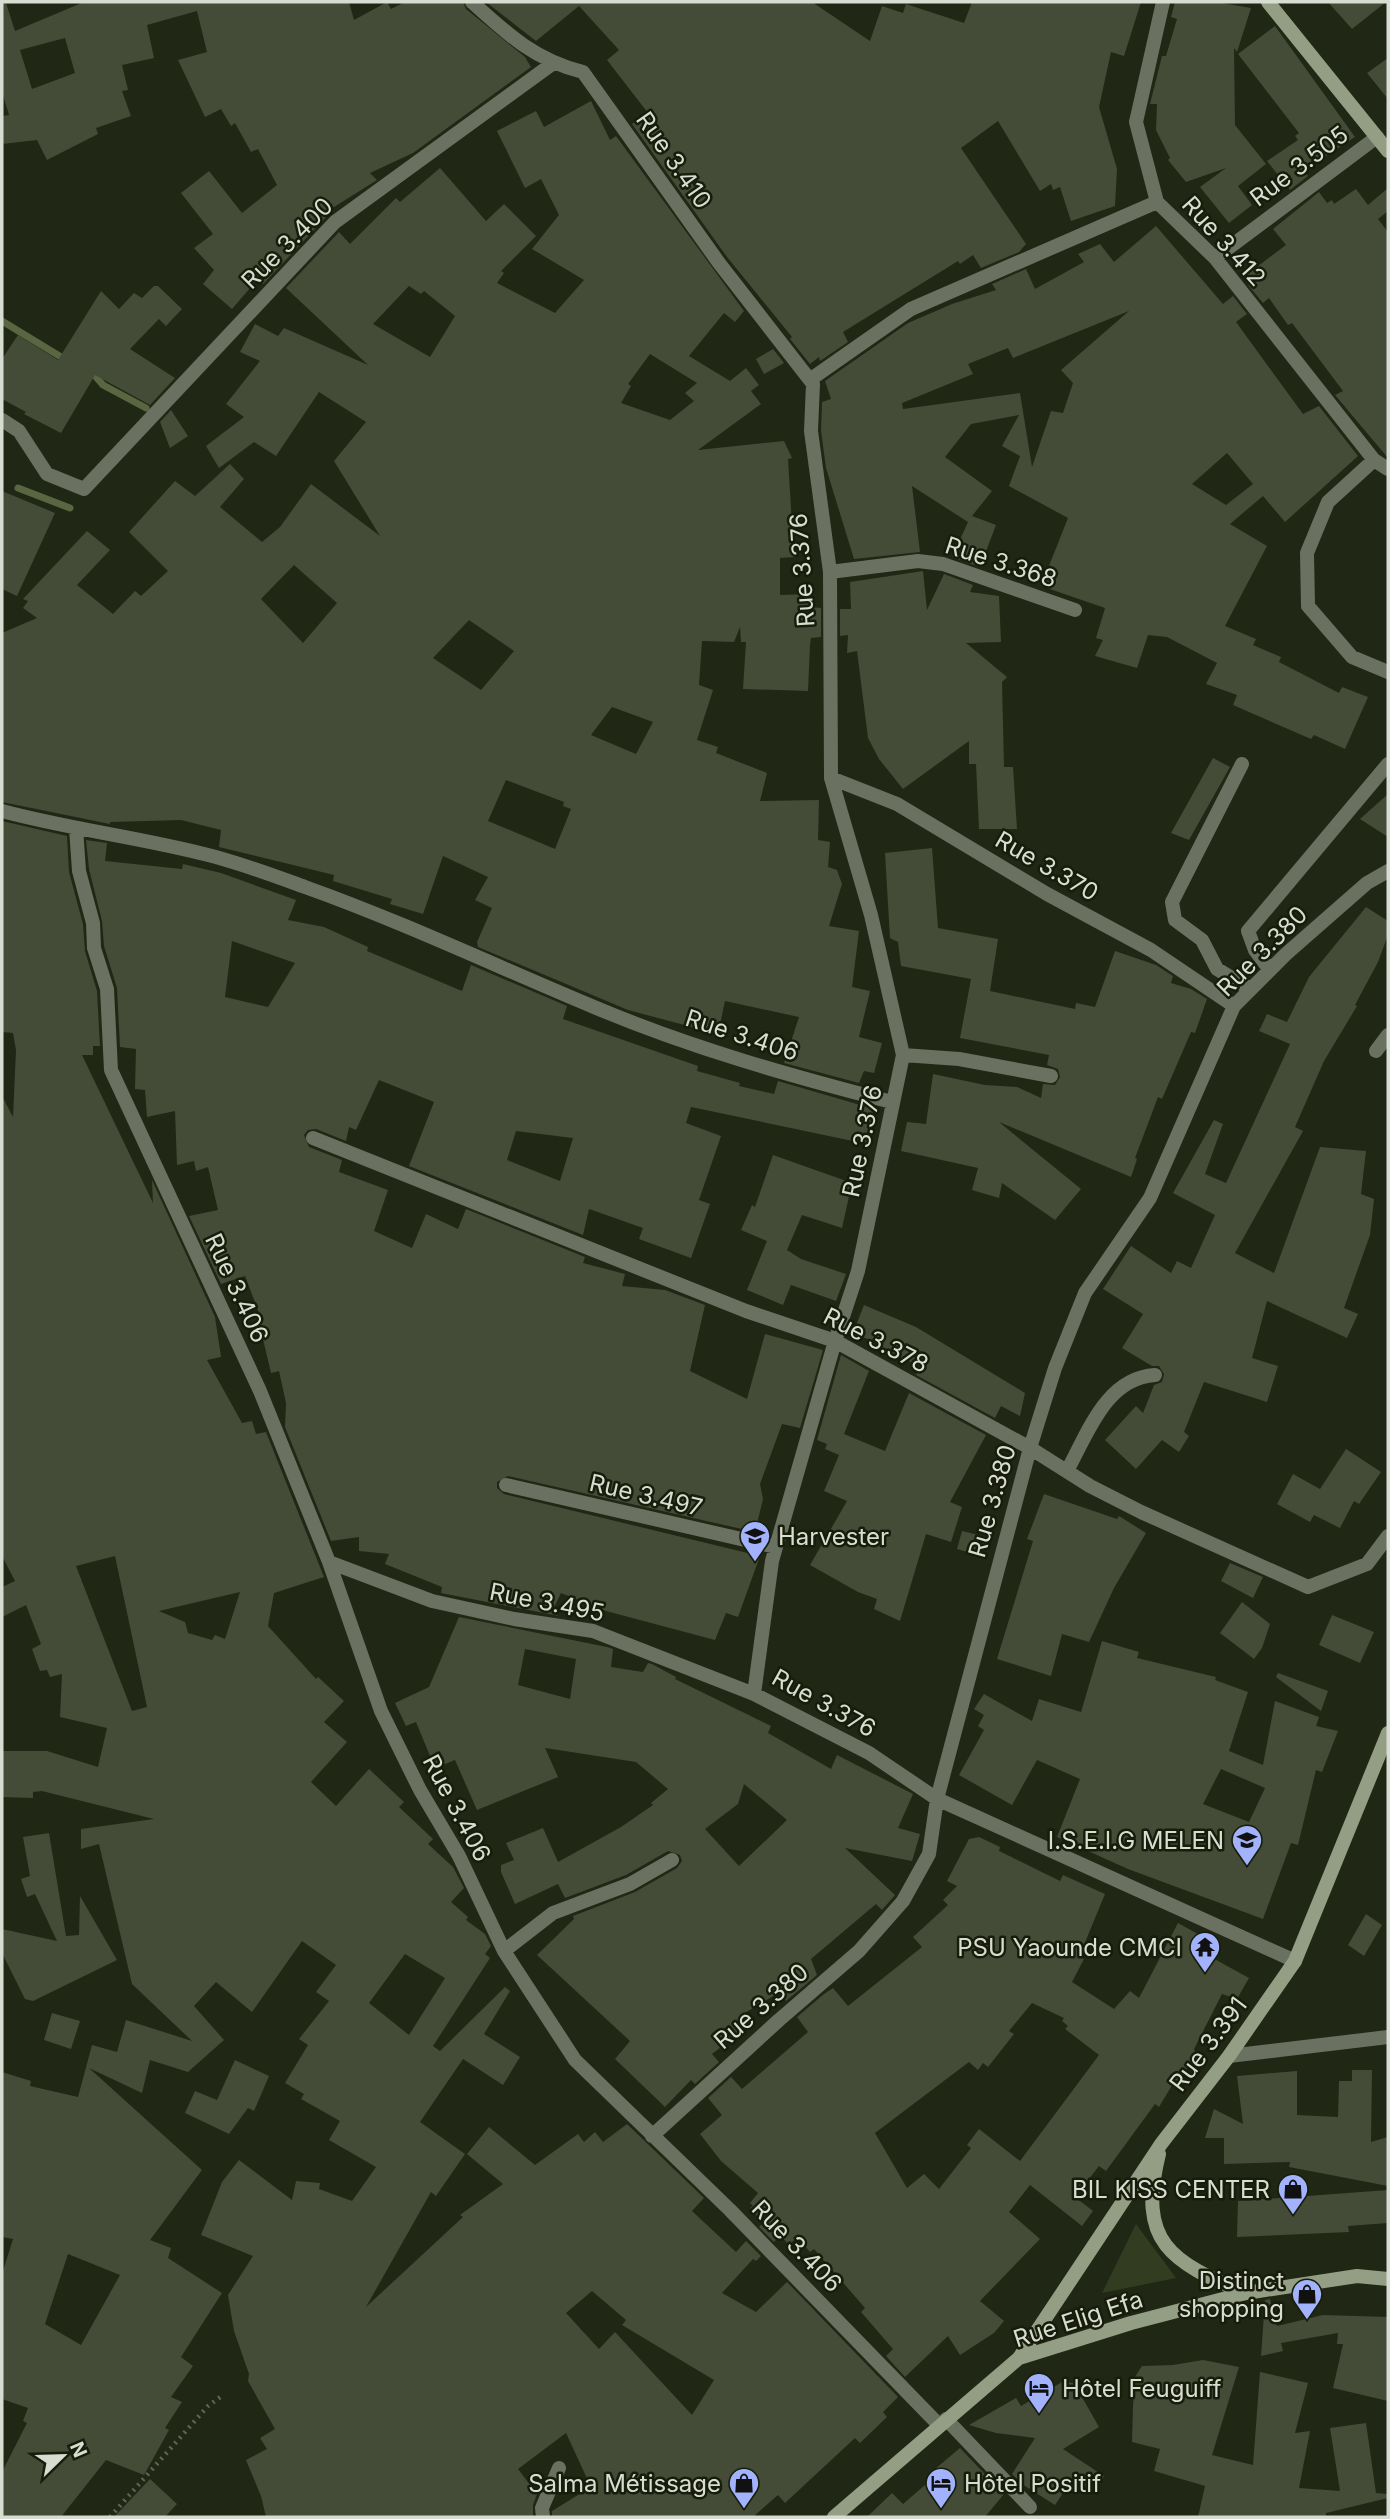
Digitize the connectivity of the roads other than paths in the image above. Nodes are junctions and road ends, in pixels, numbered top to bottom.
1 (471, 2) edge
2 (1163, 2) edge
3 (1268, 2) edge
4 (552, 64) junction
5 (1377, 136) junction
6 (1388, 151) edge
7 (1157, 202) junction
8 (1215, 258) junction
9 (811, 379) junction
10 (2, 420) edge
11 (1374, 460) junction
12 (1388, 469) edge
13 (830, 572) junction
14 (1075, 610) dead end
15 (1388, 673) edge
16 (1242, 764) dead end
17 (1388, 764) edge
18 (831, 778) junction
19 (2, 811) edge
20 (76, 828) junction
21 (1388, 871) edge
22 (1270, 970) junction
23 (1250, 989) junction
24 (1234, 1006) junction
25 (1388, 1035) edge
26 (1376, 1051) dead end
27 (903, 1055) junction
28 (1051, 1076) dead end
29 (892, 1102) junction
30 (313, 1138) dead end
31 (835, 1341) junction
32 (1156, 1374) dead end
33 (1030, 1448) junction
34 (1067, 1471) junction
35 (506, 1485) dead end
36 (1388, 1536) edge
37 (776, 1547) junction
38 (329, 1562) junction
39 (754, 1694) junction
40 (1388, 1733) edge
41 (937, 1798) junction
42 (672, 1860) dead end
43 (504, 1951) junction
44 (1295, 1961) junction
45 (1388, 2037) edge
46 (1229, 2056) junction
47 (652, 2136) junction
48 (1161, 2144) junction
49 (1388, 2280) edge
50 (1246, 2293) junction
51 (1019, 2358) junction
52 (943, 2422) junction
53 (559, 2468) dead end
54 (1030, 2507) dead end
55 (543, 2517) edge
56 (834, 2517) edge

1 - 4 street, Rue 3.410
2 - 7 street, Rue 3.412
3 - 5 main road
4 - 9 street, Rue 3.410
4 - 10 street, Rue 3.400
5 - 6 main road
5 - 8 street, Rue 3.505
7 - 8 street, Rue 3.412
7 - 9 street
8 - 11 street, Rue 3.412
9 - 13 street, Rue 3.376
11 - 12 street, Rue 3.412
11 - 15 street
13 - 14 street, Rue 3.368
13 - 18 street, Rue 3.376
16 - 23 street
17 - 22 street
18 - 24 street, Rue 3.370
18 - 27 street, Rue 3.376
19 - 20 street
20 - 29 street, Rue 3.406
20 - 38 street, Rue 3.406
21 - 22 street, Rue 3.380
22 - 23 street, Rue 3.380
23 - 24 street, Rue 3.380
24 - 33 street, Rue 3.380
25 - 26 street
27 - 28 street
27 - 29 street, Rue 3.376
29 - 31 street, Rue 3.376
30 - 31 street, Rue 3.378
31 - 33 street, Rue 3.378
31 - 37 street, Rue 3.376
32 - 34 street
33 - 34 street, Rue 3.378
33 - 41 street, Rue 3.380
34 - 36 street, Rue 3.378
35 - 37 street, Rue 3.497
37 - 39 street, Rue 3.376
38 - 39 street, Rue 3.495
38 - 43 street, Rue 3.406
39 - 41 street, Rue 3.376
40 - 44 main road, Rue 3.391
41 - 44 street, Rue 3.376
41 - 47 street, Rue 3.380
42 - 43 street
43 - 47 street, Rue 3.406
44 - 46 main road, Rue 3.391
45 - 46 street
46 - 48 main road, Rue 3.391
47 - 52 street, Rue 3.406
48 - 50 main road
48 - 51 main road, Rue 3.391
49 - 50 main road, Rue Elig Efa
50 - 51 main road, Rue Elig Efa
51 - 52 main road, Rue Elig Efa
52 - 54 street, Rue 3.406
52 - 56 main road, Rue Elig Efa
53 - 55 street

